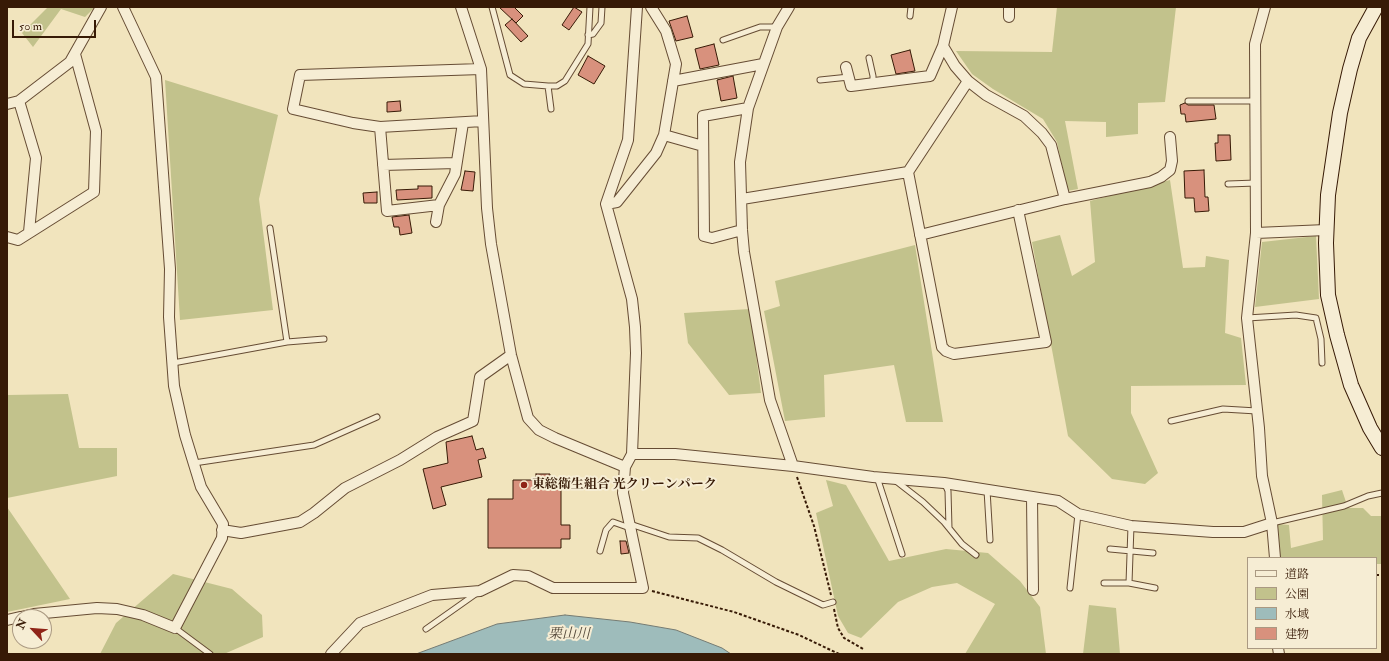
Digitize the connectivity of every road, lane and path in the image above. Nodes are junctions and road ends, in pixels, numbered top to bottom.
1 (101, 7) edge
2 (123, 7) edge
3 (461, 7) edge
4 (492, 7) edge
5 (590, 7) edge
6 (602, 7) edge
7 (637, 7) edge
8 (651, 7) edge
9 (788, 7) edge
10 (911, 7) edge
11 (952, 7) edge
12 (1265, 7) edge
13 (1376, 7) edge
14 (910, 16) dead end
15 (777, 27) junction
16 (588, 35) junction
17 (723, 40) dead end
18 (943, 46) junction
19 (75, 54) junction
20 (869, 58) dead end
21 (763, 64) junction
22 (481, 69) junction
23 (848, 72) joint
24 (820, 80) dead end
25 (673, 81) junction
26 (968, 81) junction
27 (873, 83) junction
28 (548, 86) junction
29 (19, 101) junction
30 (1188, 101) dead end
31 (1256, 101) junction
32 (7, 104) edge
33 (748, 108) junction
34 (551, 110) dead end
35 (464, 122) junction
36 (483, 122) junction
37 (380, 127) junction
38 (664, 135) junction
39 (1170, 137) dead end
40 (703, 146) junction
41 (456, 163) junction
42 (384, 165) junction
43 (908, 172) junction
44 (1256, 182) junction
45 (1228, 184) dead end
46 (742, 199) junction
47 (1065, 199) junction
48 (606, 204) junction
49 (439, 205) junction
50 (1018, 210) junction
51 (436, 222) dead end
52 (270, 228) dead end
53 (742, 230) junction
54 (1326, 230) junction
55 (29, 232) junction
56 (1256, 233) junction
57 (920, 235) junction
58 (7, 237) edge
59 (1247, 318) junction
60 (324, 340) dead end
61 (287, 342) junction
62 (511, 355) junction
63 (173, 363) junction
64 (1322, 363) dead end
65 (1257, 411) junction
66 (377, 417) dead end
67 (1171, 421) dead end
68 (1382, 448) edge
69 (632, 454) junction
70 (194, 463) junction
71 (793, 466) junction
72 (625, 468) junction
73 (877, 477) junction
74 (892, 478) junction
75 (944, 483) junction
76 (987, 490) junction
77 (1382, 493) edge
78 (1032, 497) junction
79 (1078, 514) junction
80 (1272, 523) junction
81 (630, 526) junction
82 (1131, 526) junction
83 (949, 528) junction
84 (222, 530) junction
85 (990, 540) dead end
86 (1110, 549) dead end
87 (1131, 550) junction
88 (600, 551) dead end
89 (1153, 553) dead end
90 (902, 554) dead end
91 (976, 555) dead end
92 (1274, 557) edge
93 (1104, 583) dead end
94 (1128, 583) junction
95 (643, 588) junction
96 (1070, 588) dead end
97 (1155, 588) dead end
98 (1033, 590) dead end
99 (480, 591) junction
100 (833, 602) junction
101 (52, 612) edge
102 (175, 628) junction
103 (426, 629) dead end
104 (863, 649) dead end
105 (210, 654) edge
106 (331, 654) edge
107 (839, 654) edge

1 - 19 street
2 - 63 street
3 - 22 street
4 - 28 lane
5 - 16 lane
6 - 16 lane
7 - 48 street
8 - 25 street
9 - 15 street
10 - 14 lane
11 - 18 street
12 - 31 street
13 - 54 street
15 - 17 lane
15 - 21 street
16 - 28 lane
18 - 26 street
18 - 27 street
19 - 29 street
19 - 55 street
20 - 27 lane
21 - 25 street
21 - 33 street
22 - 36 street
22 - 37 street
23 - 24 lane
23 - 27 street
25 - 38 street
26 - 43 street
26 - 47 street
28 - 34 lane
29 - 32 street
29 - 55 street
30 - 31 lane
31 - 44 street
33 - 40 street
33 - 46 street
35 - 36 street
35 - 37 street
35 - 41 street
36 - 62 street
37 - 42 street
38 - 40 street
38 - 48 street
39 - 47 street
40 - 53 street
41 - 42 street
41 - 49 street
42 - 49 street
43 - 46 street
43 - 57 street
44 - 45 lane
44 - 56 street
46 - 53 street
47 - 50 street
48 - 69 street
49 - 51 street
50 - 57 street
50 - 57 street
52 - 61 lane
53 - 71 street
54 - 56 street
54 - 68 street
55 - 58 street
56 - 59 street
59 - 64 lane
59 - 65 street
60 - 61 lane
61 - 63 lane
62 - 72 street
62 - 84 street
63 - 70 street
65 - 67 lane
65 - 80 street
66 - 70 lane
69 - 71 street
69 - 72 street
70 - 84 street
71 - 73 street
71 - 100 path
72 - 81 street
73 - 74 street
73 - 90 lane
74 - 75 street
74 - 83 lane
75 - 76 street
75 - 83 lane
76 - 78 street
76 - 85 lane
77 - 80 lane
78 - 79 street
78 - 98 street
79 - 82 street
79 - 96 lane
80 - 82 street
80 - 92 street
81 - 88 lane
81 - 95 street
81 - 100 lane
82 - 87 lane
83 - 91 lane
84 - 102 street
86 - 87 lane
87 - 89 lane
87 - 94 lane
93 - 94 lane
94 - 97 lane
95 - 99 street
95 - 107 path
99 - 103 lane
99 - 106 street
100 - 104 path
101 - 102 street
102 - 105 lane

